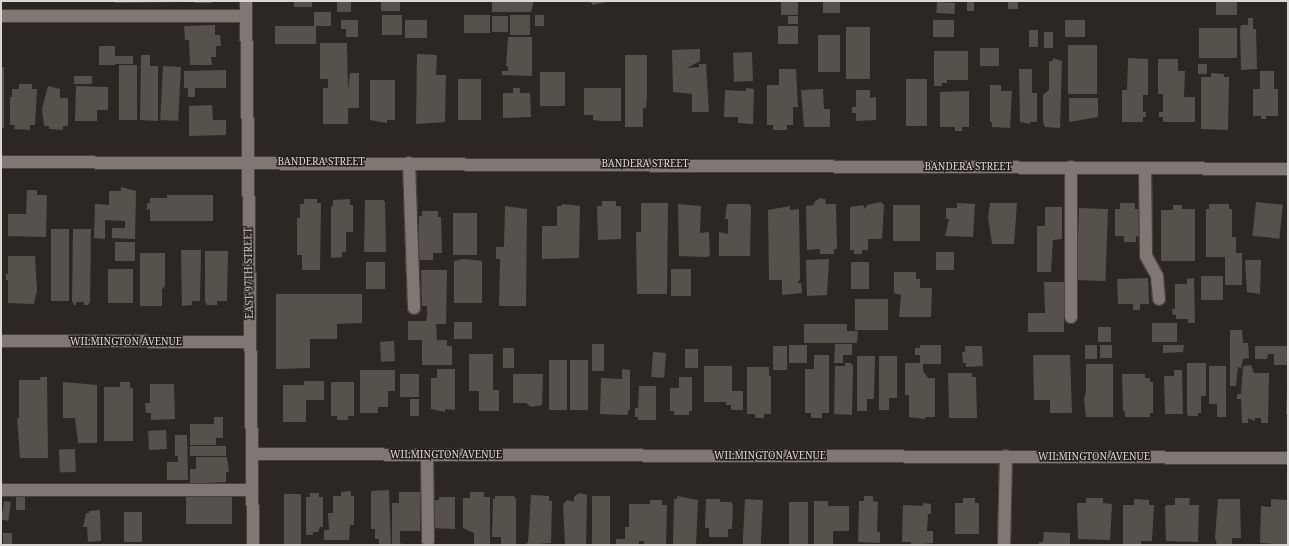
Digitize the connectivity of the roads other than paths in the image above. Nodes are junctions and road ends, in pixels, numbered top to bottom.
1 (246, 1) edge
2 (1, 16) edge
3 (246, 16) junction
4 (1, 162) edge
5 (248, 162) junction
6 (409, 163) junction
7 (1071, 167) junction
8 (1145, 168) junction
9 (1288, 169) edge
10 (1159, 298) dead end
11 (414, 308) dead end
12 (1071, 317) dead end
13 (1, 341) edge
14 (250, 342) junction
15 (252, 454) junction
16 (426, 455) junction
17 (1006, 456) junction
18 (1288, 458) edge
19 (1, 490) edge
20 (252, 490) junction
21 (428, 542) dead end
22 (253, 545) edge
23 (1004, 545) edge

1 - 3 street, EAST 97TH STREET
2 - 3 street
3 - 5 street, EAST 97TH STREET
4 - 5 street, BANDERA STREET
5 - 6 street, BANDERA STREET
5 - 14 street, EAST 97TH STREET
6 - 7 street, BANDERA STREET
6 - 11 street
7 - 8 street, BANDERA STREET
7 - 12 street
8 - 9 street, BANDERA STREET
8 - 10 street
13 - 14 street, WILMINGTON AVENUE
14 - 15 street, EAST 97TH STREET
15 - 16 street, WILMINGTON AVENUE
15 - 20 street, EAST 97TH STREET
16 - 17 street, WILMINGTON AVENUE
16 - 21 street
17 - 18 street, WILMINGTON AVENUE
17 - 23 street
19 - 20 street
20 - 22 street, EAST 97TH STREET

